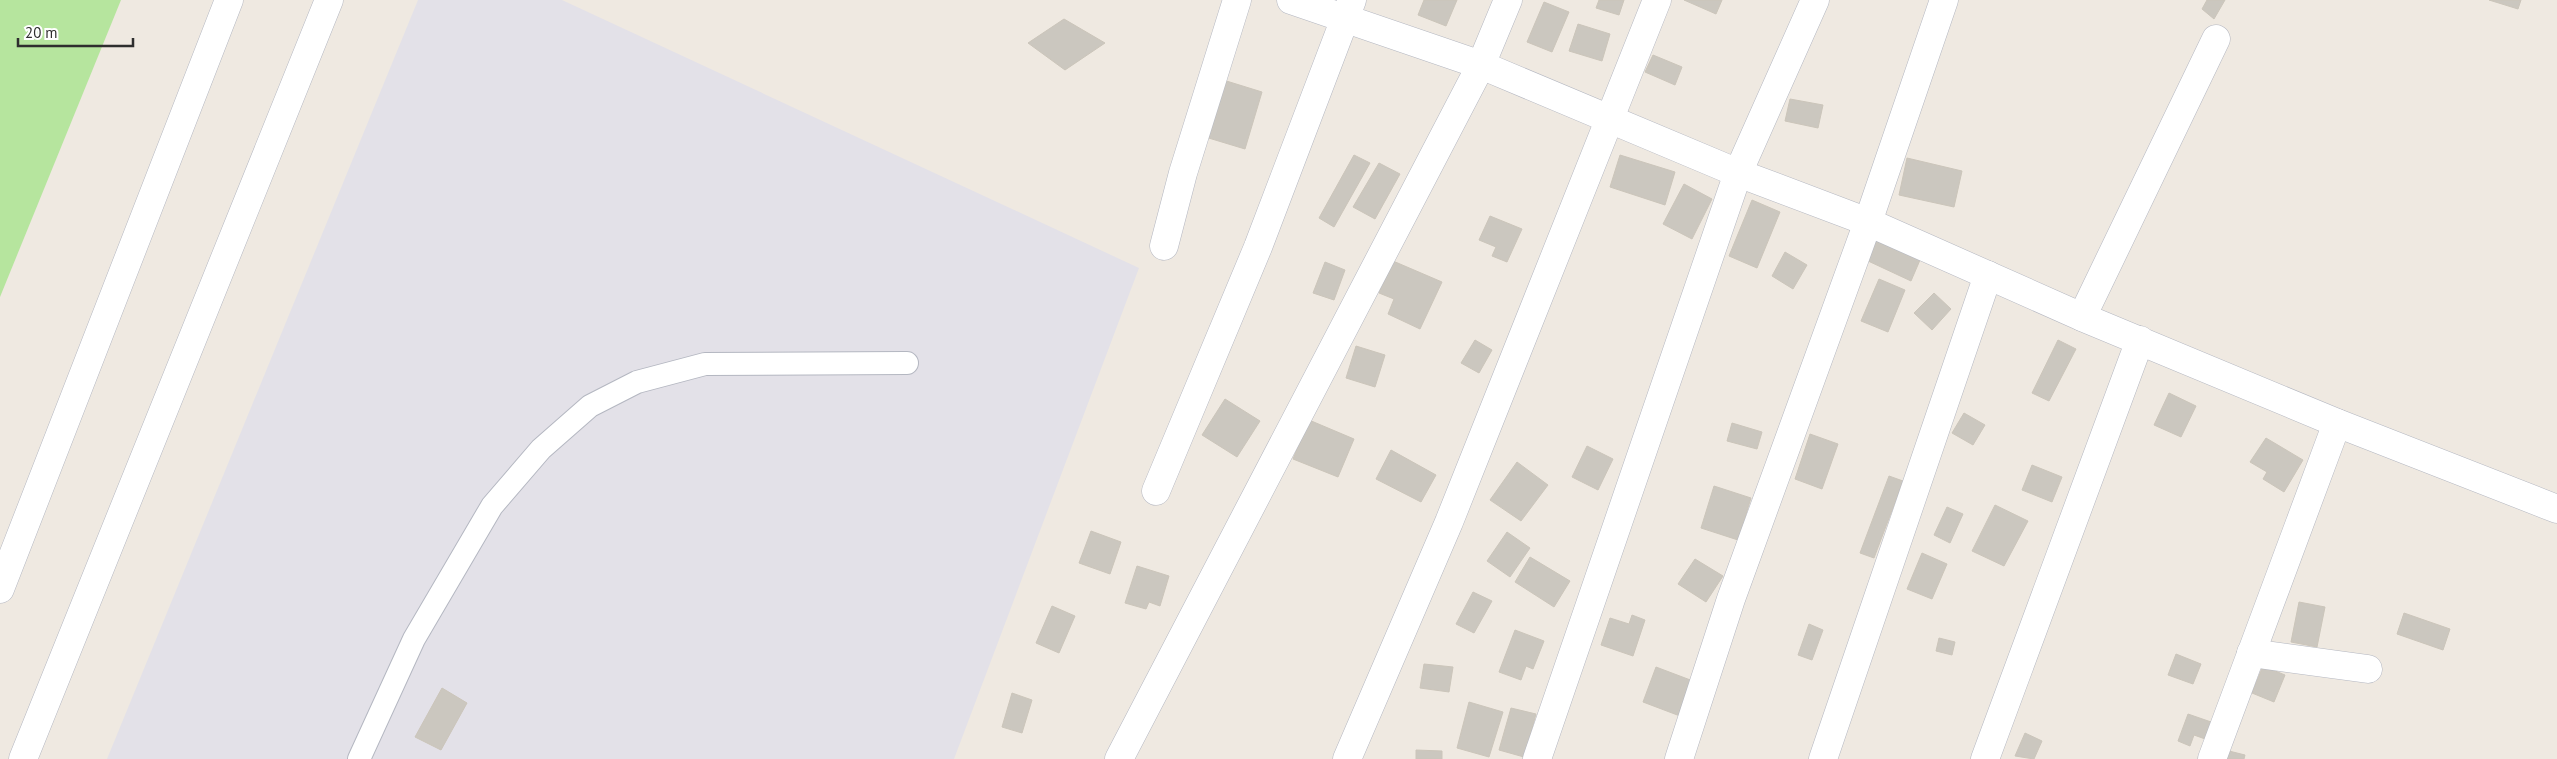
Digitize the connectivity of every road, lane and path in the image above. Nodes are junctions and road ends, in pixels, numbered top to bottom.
1 (229, 0) edge
2 (329, 0) edge
3 (1237, 0) edge
4 (1291, 0) edge
5 (1508, 0) edge
6 (1657, 0) edge
7 (1815, 0) edge
8 (1944, 0) edge
9 (1348, 10) edge
10 (2216, 40) dead end
11 (1481, 66) junction
12 (1610, 121) junction
13 (1738, 173) junction
14 (1868, 222) junction
15 (1164, 246) dead end
16 (1988, 275) junction
17 (2082, 317) junction
18 (2140, 340) junction
19 (907, 363) dead end
20 (2337, 423) junction
21 (1156, 491) dead end
22 (2557, 509) edge
23 (0, 589) edge
24 (2251, 653) junction
25 (2368, 669) dead end
26 (23, 759) edge
27 (359, 759) edge
28 (1120, 759) edge
29 (1347, 759) edge
30 (1537, 759) edge
31 (1679, 759) edge
32 (1823, 759) edge
33 (1985, 759) edge
34 (2212, 759) edge

1 - 23 street
2 - 26 street
3 - 15 street
4 - 9 street
5 - 11 street
6 - 12 street
7 - 13 street
8 - 14 street
9 - 11 street
9 - 21 street
10 - 17 street
11 - 12 street
11 - 28 street
12 - 13 street
12 - 29 street
13 - 14 street
13 - 30 street
14 - 16 street
14 - 31 street
16 - 17 street
16 - 32 street
17 - 18 street
18 - 20 street
18 - 33 street
19 - 27 lane
20 - 22 street
20 - 24 street
24 - 25 street
24 - 34 street

